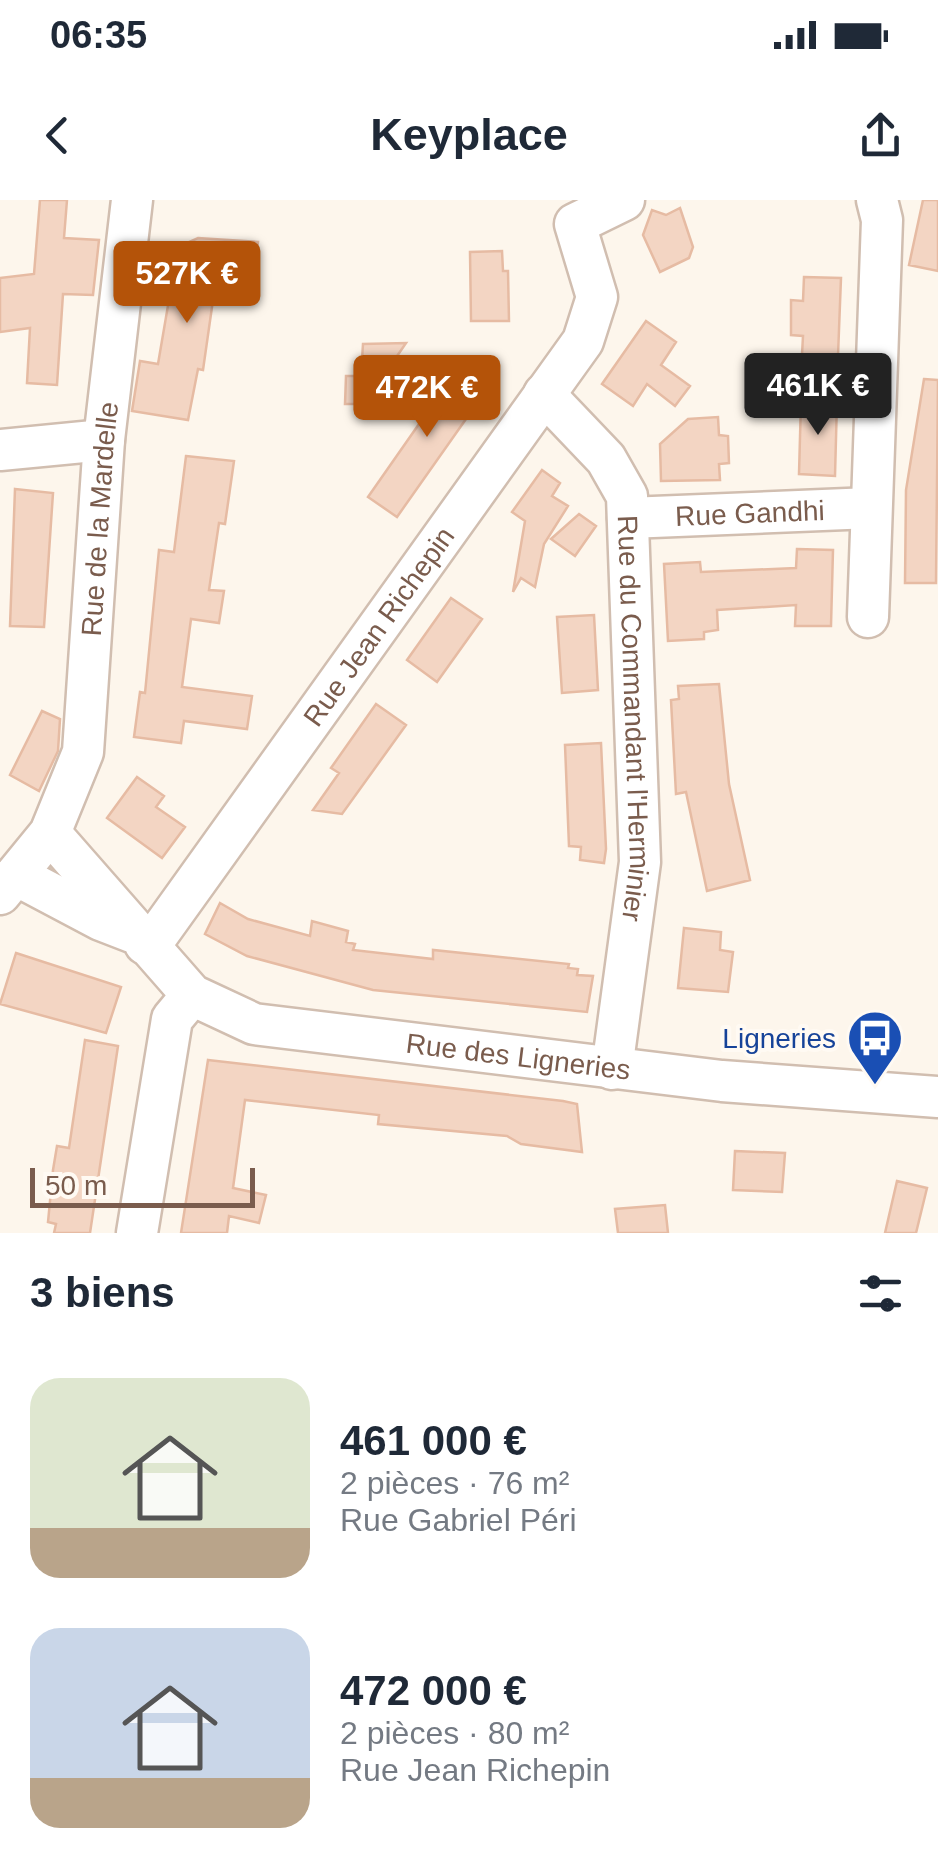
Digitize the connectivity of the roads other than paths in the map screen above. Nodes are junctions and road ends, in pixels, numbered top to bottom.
1 (132, 200) edge
2 (624, 200) edge
3 (877, 200) edge
4 (544, 394) junction
5 (104, 440) junction
6 (0, 450) edge
7 (872, 508) junction
8 (628, 518) junction
9 (868, 616) dead end
10 (50, 833) junction
11 (8, 885) edge
12 (138, 938) junction
13 (192, 996) junction
14 (612, 1069) junction
15 (938, 1097) edge
16 (137, 1233) edge

1 - 5 street, Rue de la Mardelle
2 - 4 street, Rue Jean Richepin
3 - 7 street
4 - 8 street, Rue du Commandant l'Herminier
4 - 12 street, Rue Jean Richepin
5 - 6 street
5 - 10 street, Rue de la Mardelle
7 - 8 street, Rue Gandhi
7 - 9 street
8 - 14 street, Rue du Commandant l'Herminier
10 - 11 street, Rue des Ligneries
10 - 12 street, Rue des Ligneries
11 - 12 street, Rue des Ligneries
12 - 13 street, Rue des Ligneries
13 - 14 street, Rue des Ligneries
13 - 16 street
14 - 15 street, Rue des Ligneries

